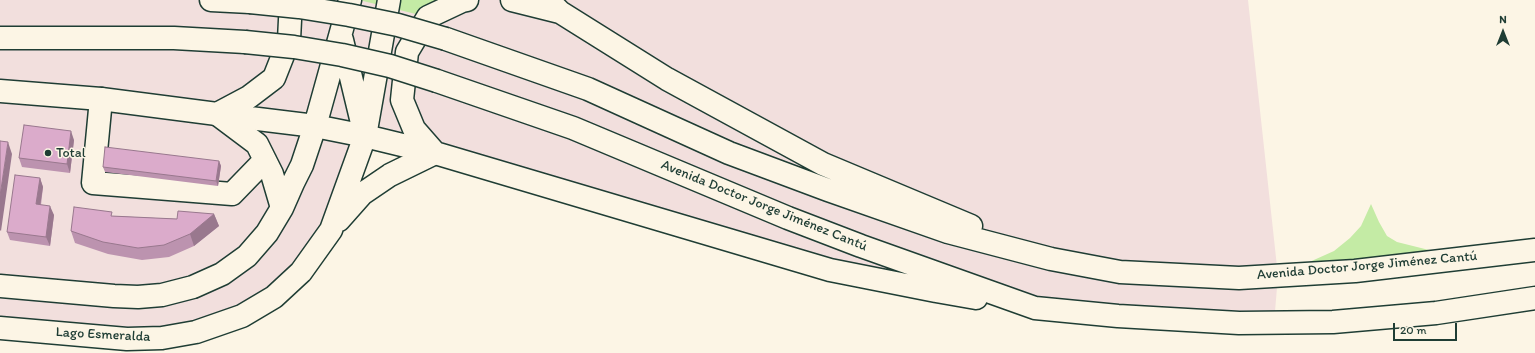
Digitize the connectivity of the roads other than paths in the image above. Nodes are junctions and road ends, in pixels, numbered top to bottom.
1 (211, 0) edge
2 (291, 0) edge
3 (350, 0) edge
4 (390, 0) edge
5 (467, 0) edge
6 (512, 0) edge
7 (554, 6) edge
8 (341, 33) junction
9 (0, 38) edge
10 (0, 91) edge
11 (101, 99) junction
12 (217, 114) junction
13 (315, 126) junction
14 (365, 136) junction
15 (435, 153) junction
16 (265, 160) junction
17 (282, 208) junction
18 (331, 230) junction
19 (1535, 250) edge
20 (1051, 259) junction
21 (0, 286) edge
22 (1535, 298) edge
23 (1035, 308) junction
24 (0, 328) edge

1 - 20 main road, Avenida Doctor Jorge Jiménez Cantú, bridge
2 - 12 main road
3 - 8 main road
4 - 14 main road, Lago Esmeralda
5 - 15 main road
6 - 7 main road
7 - 20 main road
8 - 13 main road
8 - 14 main road
9 - 23 main road, Avenida Doctor Jorge Jiménez Cantú, bridge
10 - 11 main road
11 - 12 main road
11 - 16 main road
12 - 13 main road
12 - 16 main road
13 - 14 main road
13 - 17 main road
14 - 15 main road
14 - 18 main road, Lago Esmeralda
15 - 18 main road
15 - 23 main road
16 - 17 main road
17 - 21 main road
18 - 24 main road, Lago Esmeralda
19 - 20 main road, Avenida Doctor Jorge Jiménez Cantú
22 - 23 main road, Avenida Doctor Jorge Jiménez Cantú

